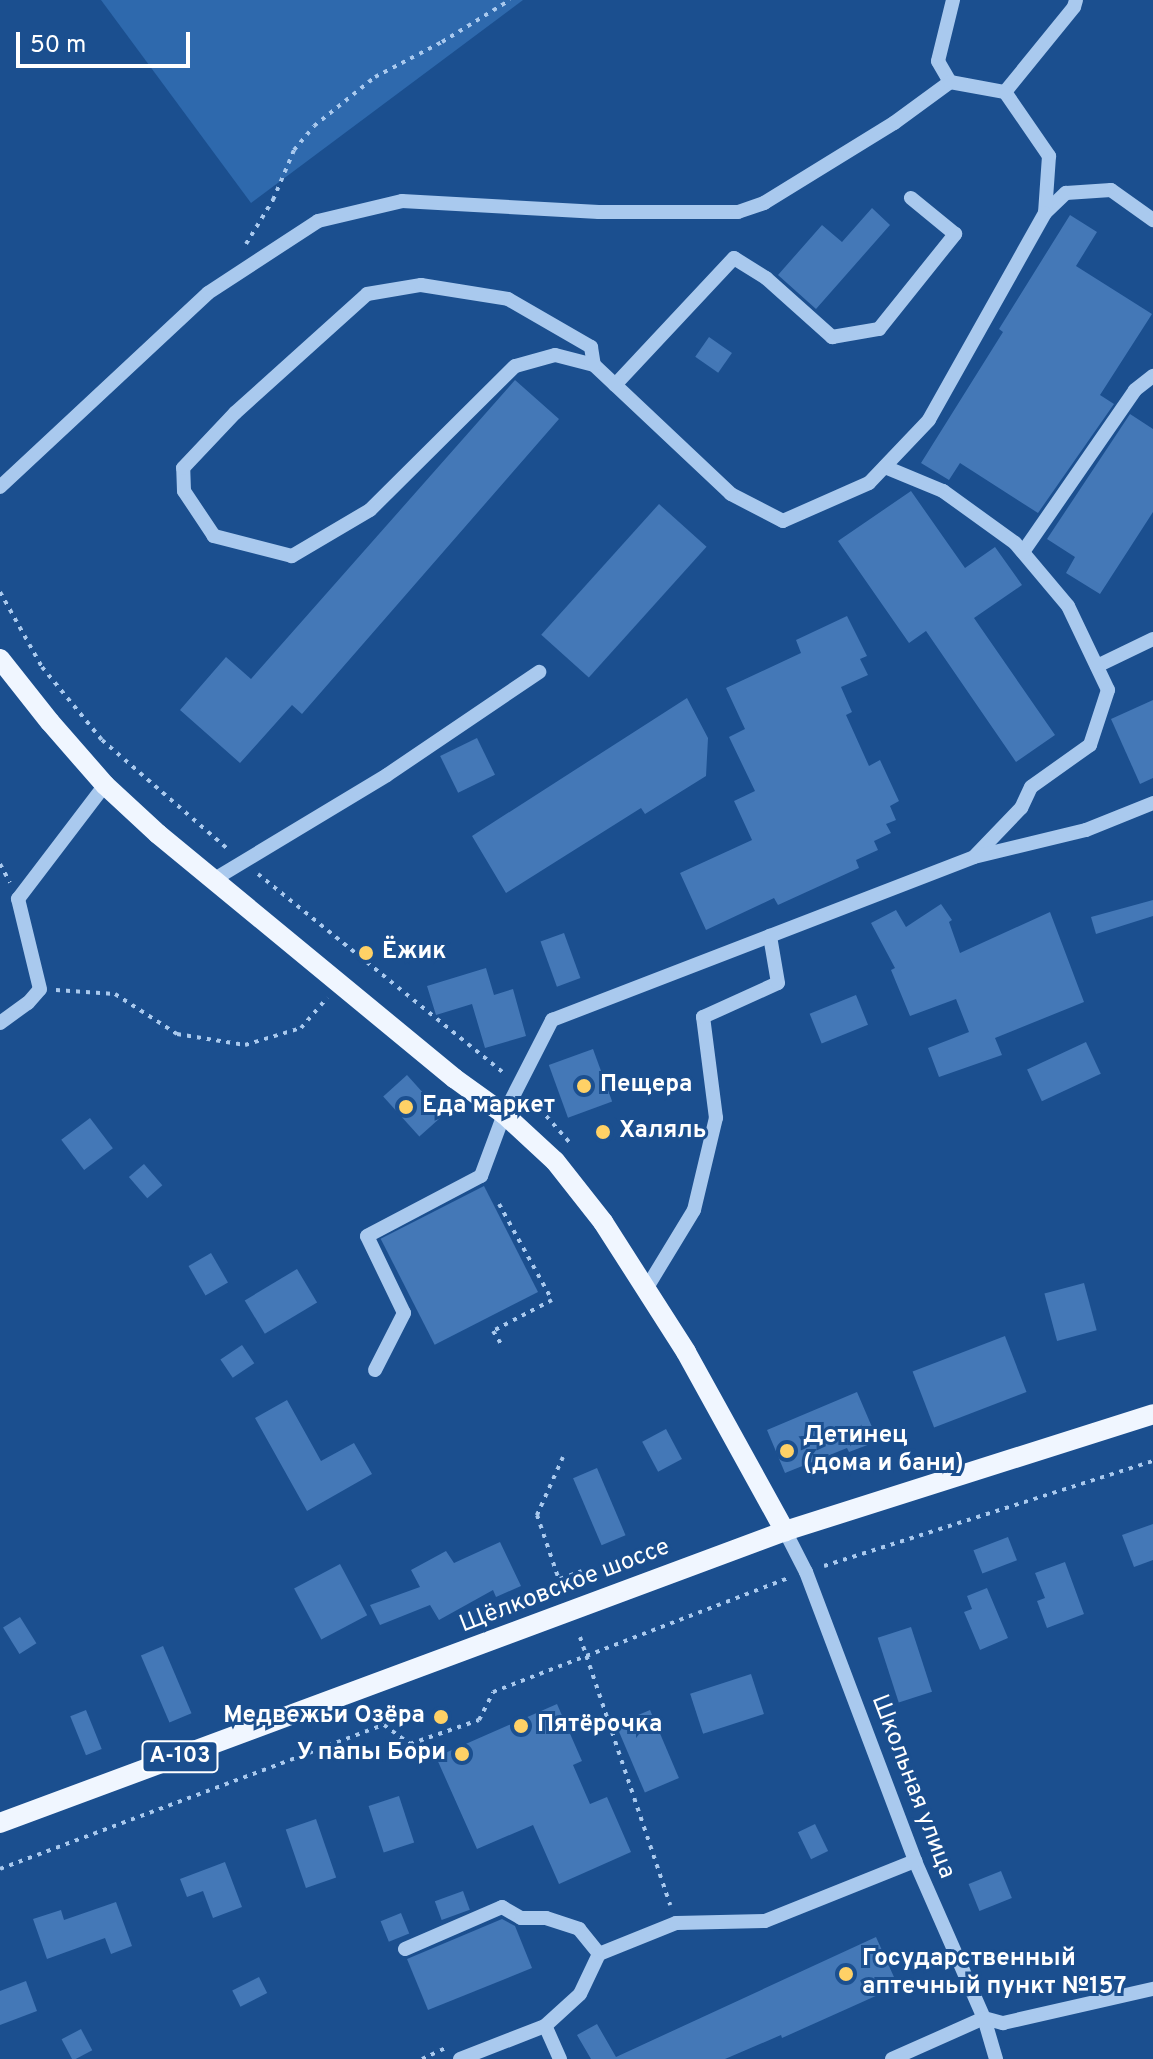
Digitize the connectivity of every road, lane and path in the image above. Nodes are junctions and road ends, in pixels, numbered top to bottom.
1 (510, 0) edge
2 (953, 0) edge
3 (1076, 0) edge
4 (950, 82) junction
5 (1005, 92) junction
6 (911, 198) dead end
7 (1045, 213) junction
8 (1153, 220) edge
9 (237, 255) dead end
10 (594, 365) junction
11 (1153, 376) edge
12 (615, 385) junction
13 (885, 467) junction
14 (0, 487) edge
15 (1023, 552) junction
16 (0, 592) edge
17 (1153, 639) edge
18 (0, 659) edge
19 (1097, 666) junction
20 (539, 672) dead end
21 (105, 785) junction
22 (1153, 803) edge
23 (974, 857) junction
24 (243, 862) junction
25 (213, 880) junction
26 (770, 936) junction
27 (339, 984) junction
28 (40, 989) junction
29 (0, 1023) edge
30 (519, 1085) junction
31 (504, 1114) junction
32 (570, 1143) dead end
33 (499, 1204) dead end
34 (646, 1289) junction
35 (501, 1344) dead end
36 (375, 1370) dead end
37 (1153, 1414) edge
38 (563, 1457) dead end
39 (1153, 1461) edge
40 (785, 1531) junction
41 (582, 1571) dead end
42 (806, 1572) junction
43 (560, 1579) junction
44 (563, 1594) dead end
45 (580, 1637) dead end
46 (585, 1655) junction
47 (0, 1823) edge
48 (915, 1861) junction
49 (0, 1869) edge
50 (676, 1923) junction
51 (405, 1949) dead end
52 (599, 1954) junction
53 (1153, 1989) edge
54 (984, 2018) junction
55 (545, 2026) junction
56 (460, 2059) edge
57 (560, 2059) edge
58 (892, 2059) edge
59 (996, 2059) edge

1 - 9 path
2 - 4 street
3 - 5 street
4 - 5 street
4 - 14 street
5 - 7 street
6 - 12 street
7 - 8 street
7 - 13 street
10 - 10 street
10 - 12 street
11 - 15 street
12 - 13 street
13 - 15 street
15 - 19 street
16 - 24 path
17 - 19 street
18 - 21 main road
19 - 23 street
20 - 24 street
21 - 25 main road
21 - 28 street
22 - 23 street
23 - 26 street
24 - 25 street
24 - 30 path
25 - 27 main road
26 - 30 street
26 - 34 street
27 - 28 path
27 - 31 main road
28 - 29 street
30 - 31 street
30 - 32 path
31 - 34 main road
31 - 36 street
33 - 35 path
34 - 40 main road
37 - 40 main road, Щёлковское шоссе / А-103
38 - 43 path
39 - 42 path
40 - 42 street, Школьная улица
40 - 47 main road, Щёлковское шоссе / А-103
41 - 43 path
42 - 46 path
42 - 48 street, Школьная улица
43 - 44 path
45 - 46 path
46 - 49 path
46 - 50 path
48 - 50 street
48 - 54 street, Школьная улица
50 - 52 street
51 - 52 street
52 - 55 street
53 - 54 street
54 - 58 street
54 - 59 street, Школьная улица
55 - 56 street
55 - 57 street

